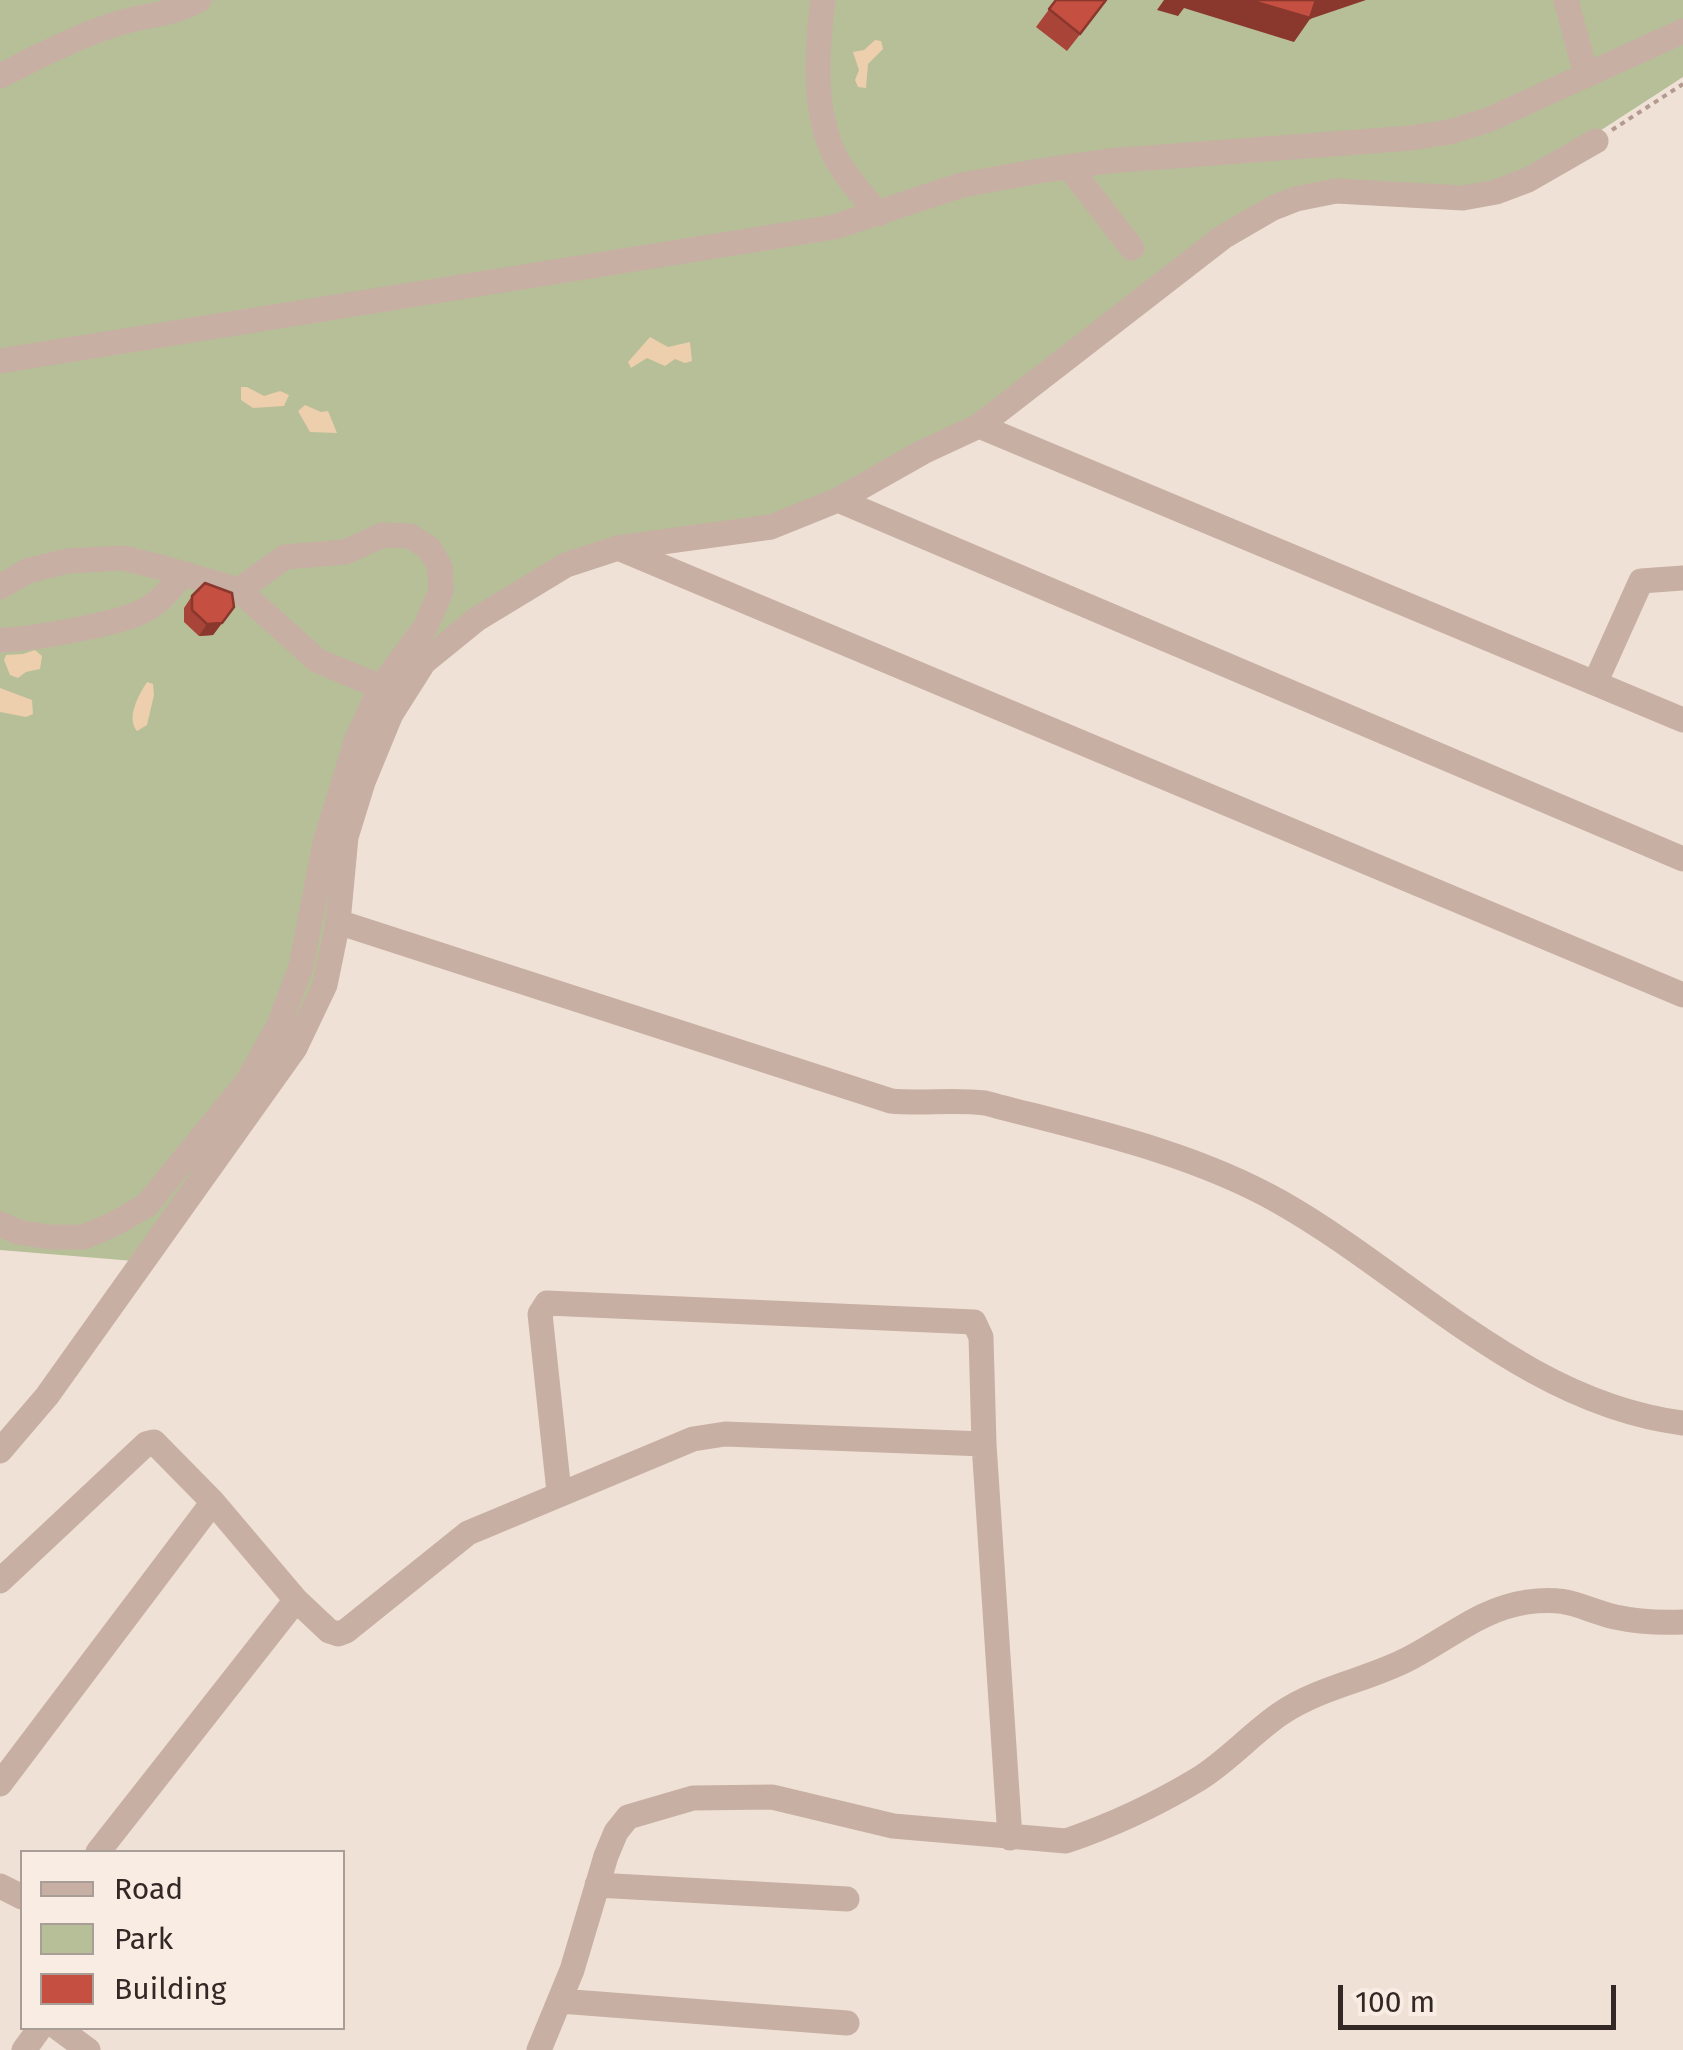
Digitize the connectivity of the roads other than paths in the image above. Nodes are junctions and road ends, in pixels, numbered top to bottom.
1 (199, 0) edge
2 (822, 0) edge
3 (1566, 0) edge
4 (1683, 31) edge
5 (1586, 75) junction
6 (0, 76) edge
7 (1596, 141) road end
8 (1069, 167) junction
9 (879, 214) junction
10 (1132, 248) dead end
11 (0, 361) edge
12 (978, 426) junction
13 (838, 500) junction
14 (618, 548) junction
15 (182, 575) junction
16 (1683, 578) edge
17 (0, 587) edge
18 (238, 590) junction
19 (0, 640) edge
20 (1596, 681) junction
21 (381, 687) junction
22 (1683, 720) edge
23 (1683, 859) edge
24 (338, 922) junction
25 (1683, 996) edge
26 (0, 1224) edge
27 (1683, 1423) edge
28 (984, 1444) junction
29 (0, 1451) edge
30 (559, 1492) junction
31 (212, 1502) junction
32 (0, 1581) edge
33 (296, 1600) junction
34 (1683, 1622) edge
35 (0, 1784) edge
36 (1010, 1838) junction
37 (100, 1850) edge
38 (597, 1885) junction
39 (847, 1899) dead end
40 (560, 2001) junction
41 (846, 2023) dead end
42 (61, 2030) edge
43 (88, 2050) edge
44 (539, 2050) edge

1 - 6 street
2 - 9 street
3 - 5 street
4 - 5 street
5 - 8 street
7 - 12 street
8 - 9 street
8 - 10 street
9 - 11 street
12 - 13 street
12 - 20 street
13 - 14 street
13 - 23 street
14 - 24 street
14 - 25 street
15 - 17 street
15 - 18 street
15 - 19 street
16 - 20 street
18 - 21 street
18 - 21 street
20 - 22 street
21 - 26 street
24 - 27 street
24 - 29 street
28 - 30 street
28 - 30 street
28 - 36 street
30 - 33 street
31 - 32 street
31 - 33 street
31 - 35 street
33 - 37 street
34 - 36 street
36 - 38 street
38 - 39 street
38 - 40 street
40 - 41 street
40 - 44 street
42 - 43 street

